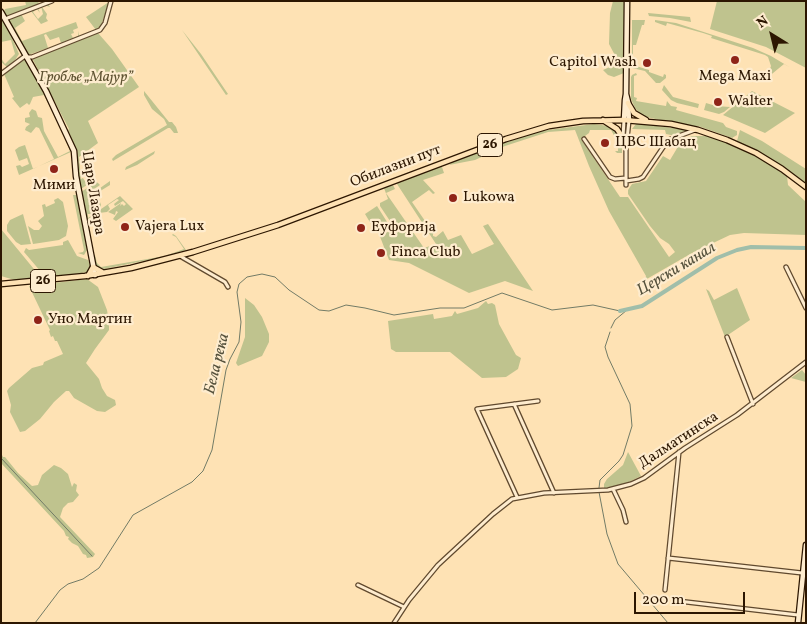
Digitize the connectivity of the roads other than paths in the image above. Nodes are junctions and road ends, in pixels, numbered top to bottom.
1 (52, 1) edge
2 (111, 1) edge
3 (627, 1) edge
4 (1, 12) edge
5 (5, 19) junction
6 (25, 56) junction
7 (1, 74) edge
8 (626, 94) junction
9 (628, 103) junction
10 (602, 120) junction
11 (626, 120) junction
12 (655, 123) junction
13 (697, 129) junction
14 (624, 138) junction
15 (584, 139) dead end
16 (626, 148) junction
17 (626, 181) junction
18 (806, 187) edge
19 (180, 256) junction
20 (93, 267) junction
21 (786, 267) dead end
22 (104, 273) junction
23 (95, 275) junction
24 (88, 276) junction
25 (1, 284) edge
26 (228, 287) dead end
27 (806, 308) edge
28 (727, 337) dead end
29 (806, 362) edge
30 (538, 401) dead end
31 (514, 404) junction
32 (753, 404) junction
33 (679, 452) junction
34 (613, 489) junction
35 (554, 493) junction
36 (518, 497) junction
37 (626, 522) dead end
38 (806, 547) edge
39 (668, 558) junction
40 (802, 573) junction
41 (358, 584) dead end
42 (803, 586) edge
43 (665, 590) dead end
44 (678, 601) dead end
45 (799, 603) junction
46 (806, 604) edge
47 (404, 607) junction
48 (798, 615) junction
49 (394, 623) edge
50 (798, 623) edge

1 - 5 street
2 - 6 street
3 - 8 street
4 - 5 street, Цара Лазара
5 - 6 street, Цара Лазара
6 - 7 street
6 - 20 street, Цара Лазара
8 - 9 street
8 - 11 street
9 - 11 street
9 - 12 main road
10 - 11 main road, Обилазни пут / 26
10 - 14 main road
10 - 19 main road, Обилазни пут / 26
11 - 12 main road, Обилазни пут / 26
11 - 14 street
11 - 16 street
12 - 13 main road, Обилазни пут / 26
13 - 17 street
13 - 18 main road, Обилазни пут / 26
14 - 16 street
15 - 17 street
16 - 17 street
19 - 22 main road, Обилазни пут / 26
19 - 26 street
20 - 22 main road
20 - 23 street, Цара Лазара
20 - 24 main road
21 - 27 street
22 - 23 main road, Обилазни пут / 26
23 - 24 main road, Обилазни пут / 26
24 - 25 main road, Обилазни пут / 26
28 - 32 street
29 - 32 street, Далматинска
30 - 31 street
31 - 35 street
31 - 36 street
32 - 33 street, Далматинска
33 - 34 street, Далматинска
33 - 39 street
34 - 35 street, Далматинска
34 - 37 street
35 - 36 street, Далматинска
36 - 47 street, Далматинска
38 - 40 street
39 - 40 street
39 - 43 street
40 - 42 street
41 - 47 street
42 - 45 street
44 - 48 street
45 - 46 street
45 - 48 street
47 - 49 street, Далматинска
48 - 50 street

